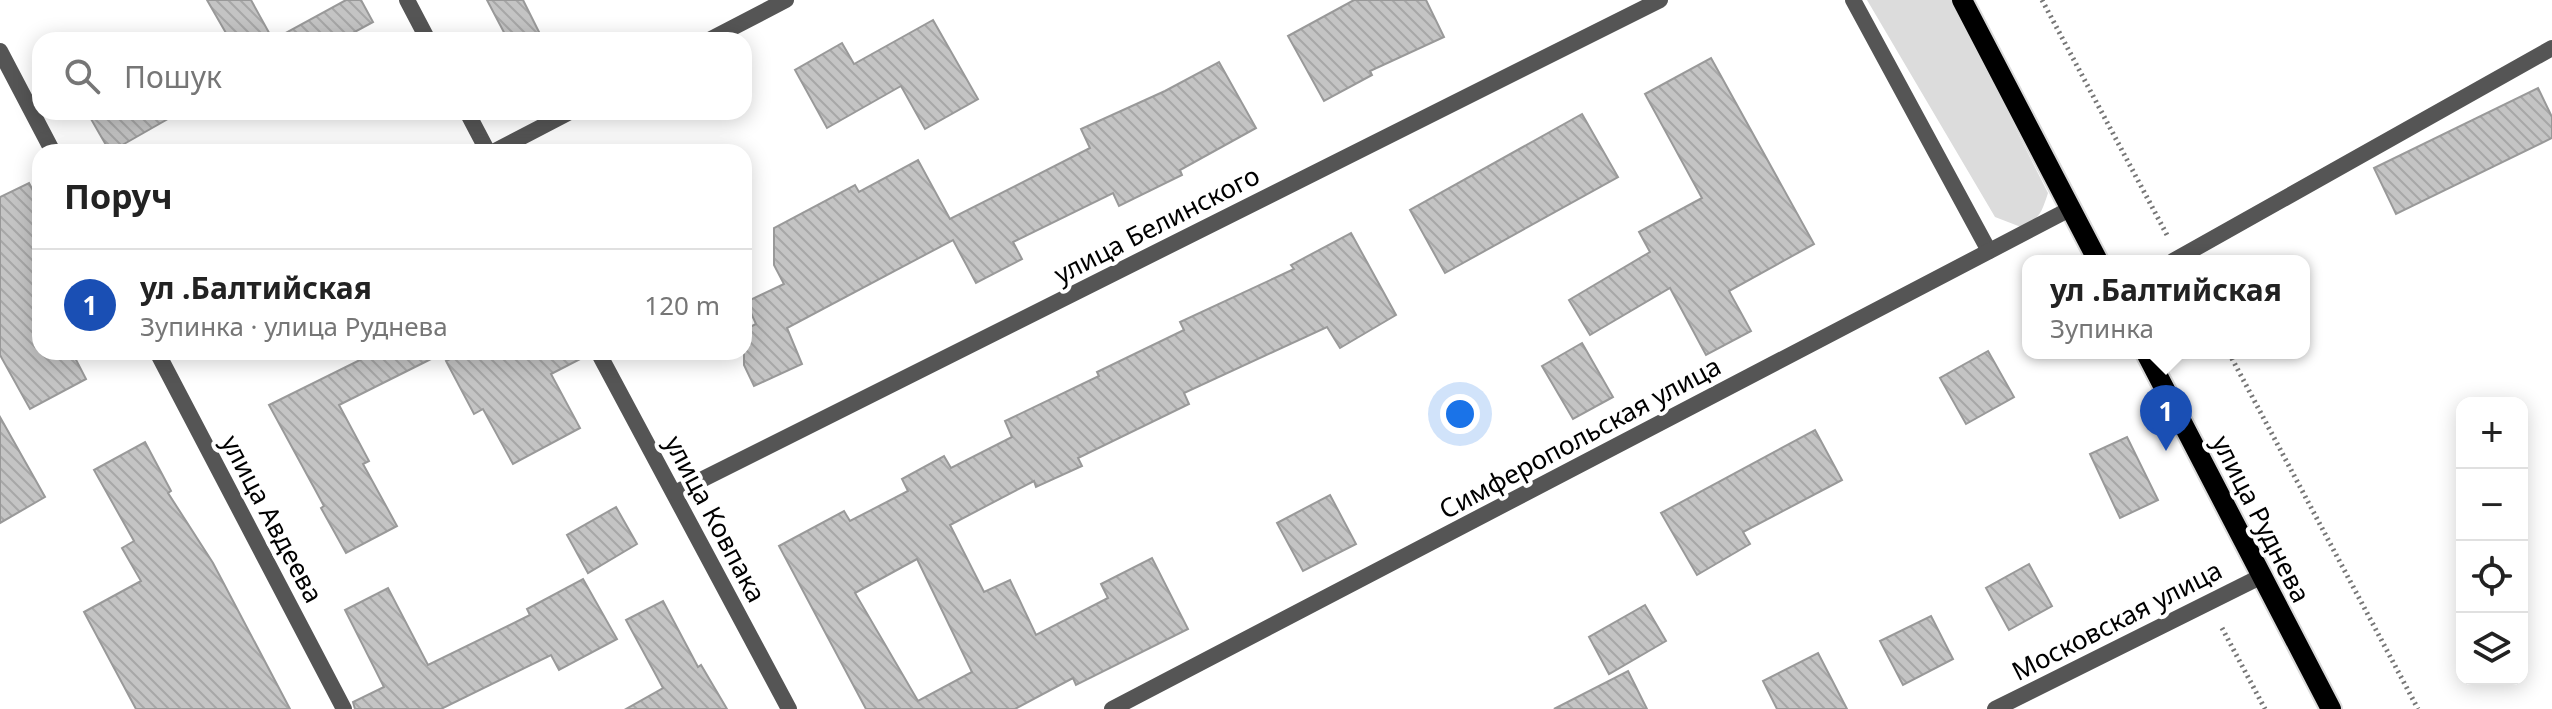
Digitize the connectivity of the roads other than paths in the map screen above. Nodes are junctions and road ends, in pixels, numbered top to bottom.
1 (407, 0) edge
2 (786, 0) edge
3 (1660, 0) edge
4 (1853, 0) edge
5 (1962, 0) edge
6 (424, 32) edge
7 (724, 32) edge
8 (2552, 48) edge
9 (0, 51) edge
10 (32, 112) edge
11 (36, 120) edge
12 (472, 120) edge
13 (554, 120) edge
14 (49, 144) edge
15 (486, 144) edge
16 (507, 144) edge
17 (2070, 209) junction
18 (1989, 251) junction
19 (2095, 255) edge
20 (2183, 255) edge
21 (2149, 359) edge
22 (161, 360) edge
23 (602, 360) edge
24 (675, 493) junction
25 (2260, 577) junction
26 (344, 709) edge
27 (789, 709) edge
28 (1112, 709) edge
29 (1995, 709) edge
30 (2331, 709) edge

1 - 6 street
2 - 7 street
3 - 24 street, улица Белинского
4 - 18 street
5 - 17 main road
8 - 20 street
9 - 10 street
11 - 14 street
12 - 15 street
13 - 16 street
17 - 18 street, Симферопольская улица
17 - 19 main road
18 - 28 street, Симферопольская улица
21 - 25 main road, улица Руднева
22 - 26 street, улица Авдеева
23 - 24 street, улица Ковпака
24 - 27 street, улица Ковпака
25 - 29 street, Московская улица
25 - 30 main road, улица Руднева

